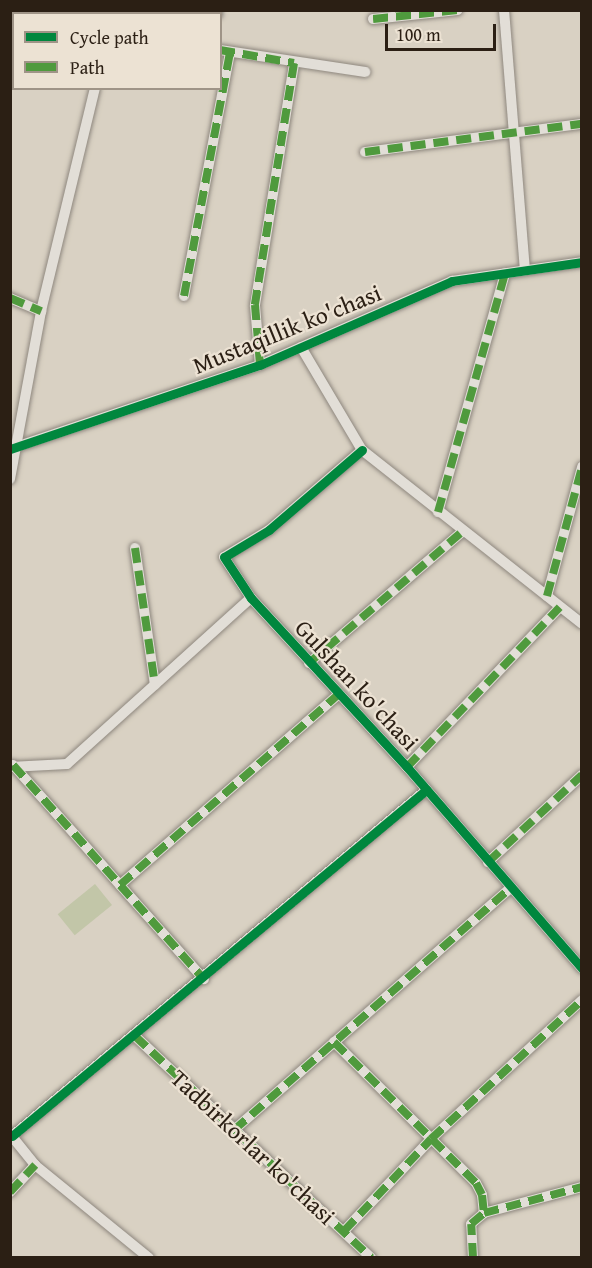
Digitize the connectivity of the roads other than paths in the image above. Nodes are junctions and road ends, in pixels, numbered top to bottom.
1 (458, 10) edge
2 (504, 10) edge
3 (373, 20) dead end
4 (225, 51) edge
5 (294, 63) junction
6 (222, 69) edge
7 (364, 72) dead end
8 (95, 90) edge
9 (218, 90) edge
10 (582, 124) edge
11 (514, 132) junction
12 (365, 152) dead end
13 (582, 262) edge
14 (525, 270) junction
15 (505, 273) junction
16 (184, 296) dead end
17 (10, 298) edge
18 (41, 311) junction
19 (301, 347) junction
20 (260, 365) junction
21 (14, 449) edge
22 (362, 450) junction
23 (582, 467) edge
24 (10, 478) edge
25 (438, 512) junction
26 (463, 531) junction
27 (135, 548) dead end
28 (547, 596) junction
29 (251, 598) junction
30 (560, 607) junction
31 (582, 624) edge
32 (309, 663) junction
33 (155, 685) junction
34 (338, 695) junction
35 (12, 766) edge
36 (406, 767) junction
37 (582, 775) edge
38 (426, 790) junction
39 (488, 862) junction
40 (120, 885) junction
41 (510, 888) junction
42 (581, 965) edge
43 (204, 978) junction
44 (582, 1000) edge
45 (135, 1036) junction
46 (334, 1042) junction
47 (234, 1130) junction
48 (11, 1135) edge
49 (431, 1138) junction
50 (36, 1164) junction
51 (582, 1187) edge
52 (10, 1192) edge
53 (484, 1213) junction
54 (344, 1231) junction
55 (149, 1257) edge
56 (371, 1257) edge
57 (472, 1257) edge

1 - 3 street
2 - 11 street
4 - 5 street
4 - 6 street
5 - 7 street
5 - 20 street
8 - 18 street
9 - 16 street
10 - 11 street
11 - 12 street
11 - 14 street
13 - 14 street, Mustaqillik ko'chasi
14 - 15 street, Mustaqillik ko'chasi
15 - 19 street, Mustaqillik ko'chasi
15 - 25 street
17 - 18 street
18 - 21 street
19 - 20 street, Mustaqillik ko'chasi
19 - 22 street
20 - 21 street, Mustaqillik ko'chasi
21 - 24 street
22 - 25 street
22 - 29 street, Gulshan ko'chasi
23 - 28 street
25 - 26 street
26 - 28 street
26 - 32 street
27 - 33 street
28 - 30 street
29 - 32 street, Gulshan ko'chasi
29 - 33 street
30 - 31 street
30 - 36 street
32 - 34 street, Gulshan ko'chasi
33 - 35 street
34 - 36 street, Gulshan ko'chasi
34 - 40 street
35 - 40 street
36 - 38 street, Gulshan ko'chasi
37 - 39 street
38 - 39 street, Gulshan ko'chasi
38 - 43 street
39 - 41 street, Gulshan ko'chasi
40 - 43 street
41 - 42 street, Gulshan ko'chasi
41 - 46 street
43 - 45 street
44 - 49 street
45 - 47 street, Tadbirkorlar ko'chasi
45 - 48 street
46 - 47 street
46 - 49 street
47 - 54 street, Tadbirkorlar ko'chasi
48 - 50 street
49 - 53 street
49 - 54 street
50 - 52 street
50 - 55 street
51 - 53 street
53 - 57 street
54 - 56 street, Tadbirkorlar ko'chasi

